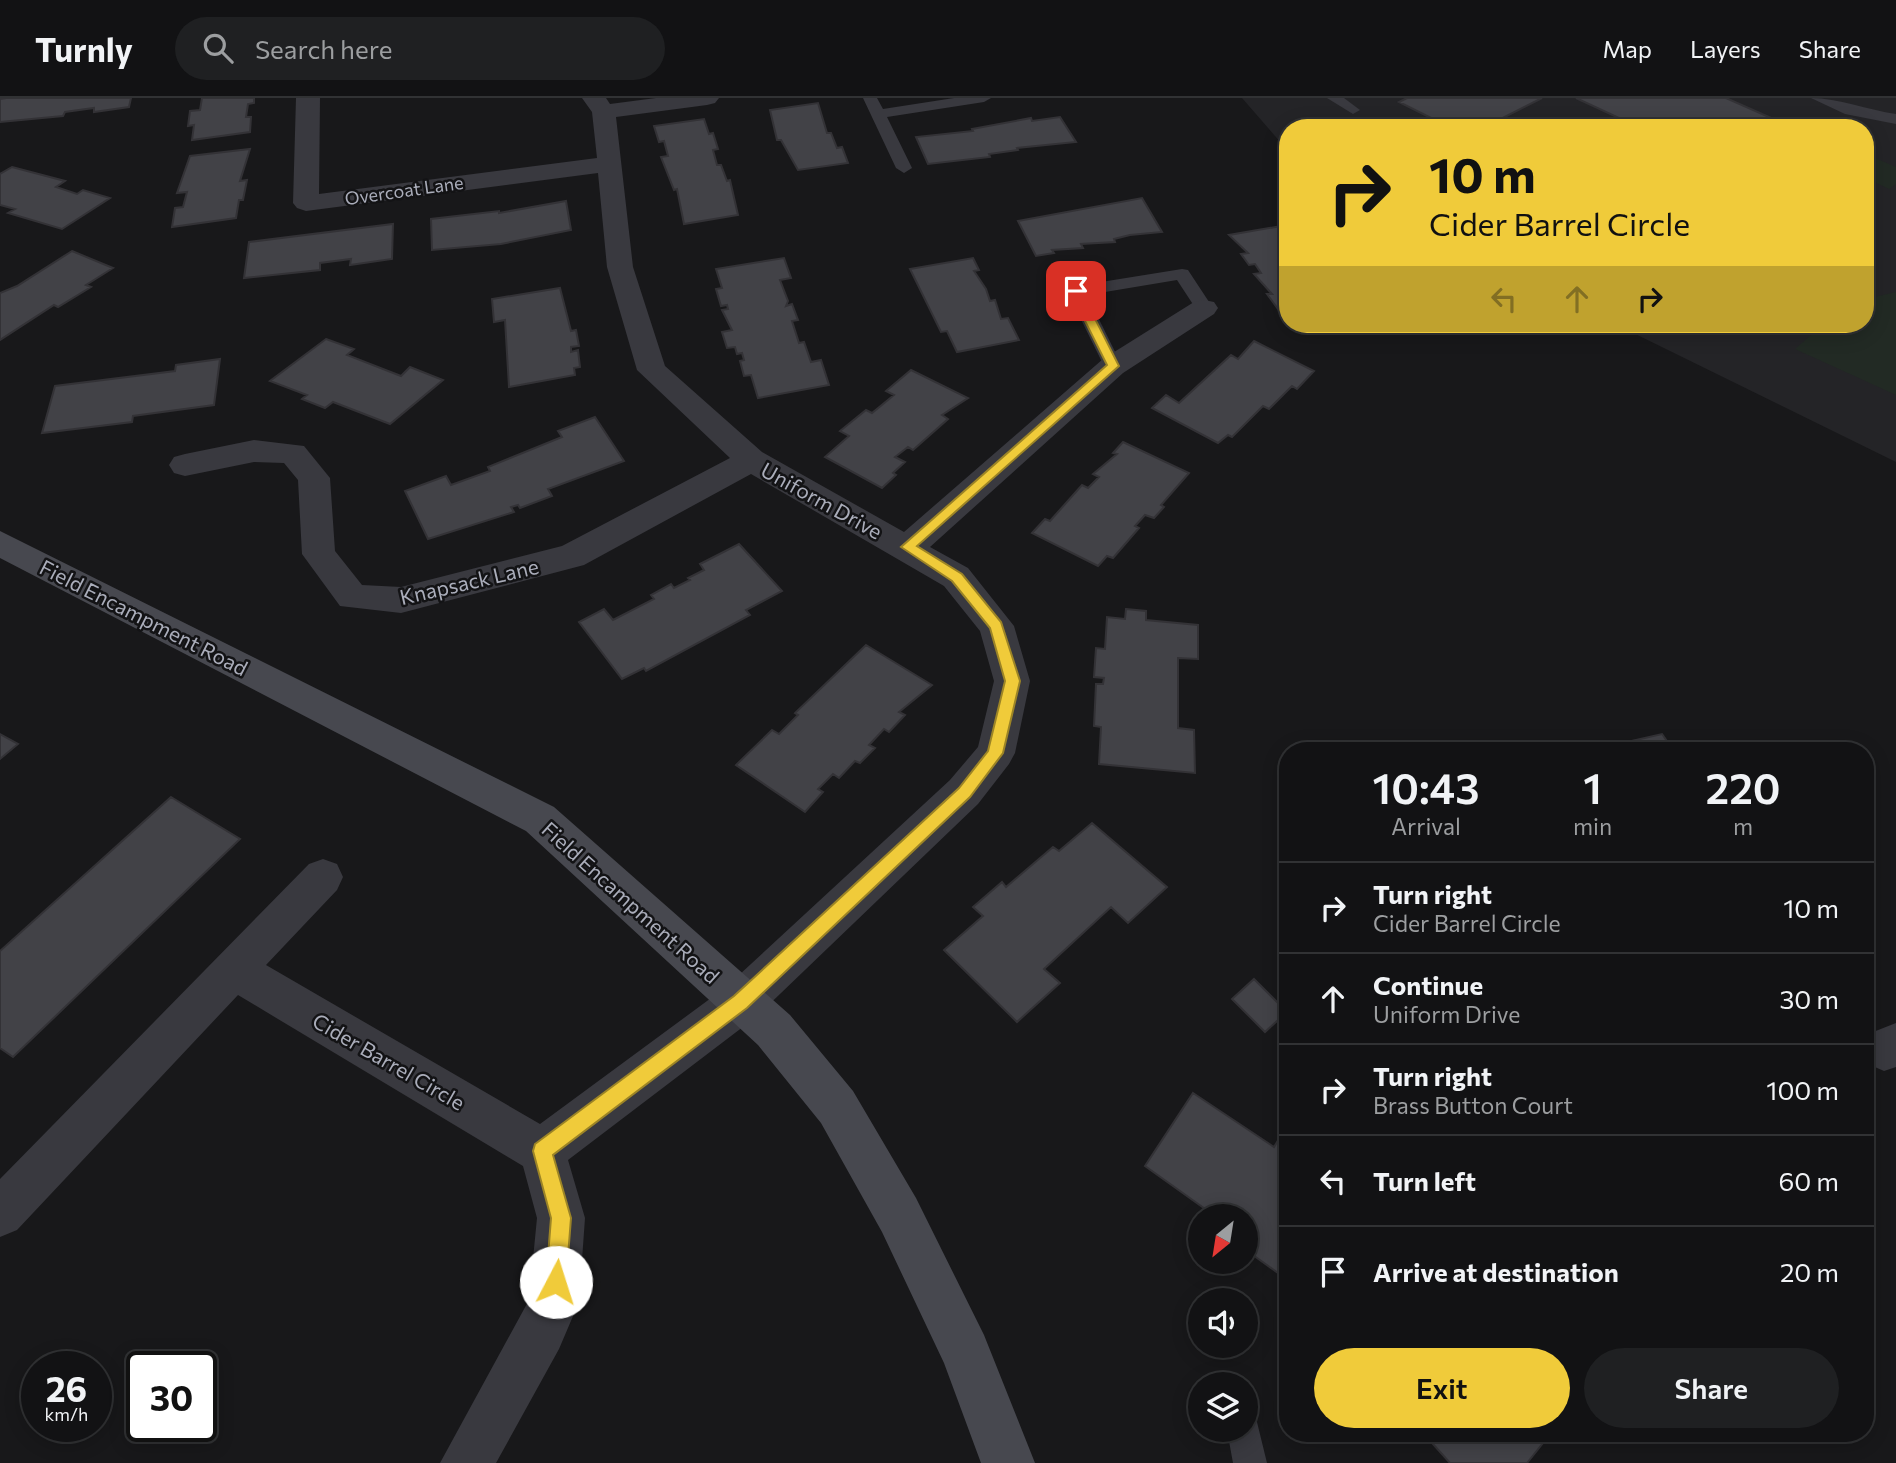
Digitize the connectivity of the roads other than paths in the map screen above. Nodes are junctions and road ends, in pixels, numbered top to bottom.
1 (308, 98) edge
2 (707, 98) edge
3 (870, 98) edge
4 (984, 98) edge
5 (1334, 98) edge
6 (1818, 98) edge
7 (599, 105) edge
8 (1353, 110) dead end
9 (877, 114) junction
10 (1896, 119) edge
11 (607, 163) junction
12 (904, 169) dead end
13 (1204, 308) joint
14 (1113, 366) junction
15 (751, 460) junction
16 (185, 465) dead end
17 (0, 543) edge
18 (908, 547) junction
19 (323, 877) dead end
20 (235, 970) junction
21 (741, 1002) junction
22 (542, 1151) junction
23 (0, 1213) edge
24 (1246, 1442) edge
25 (467, 1463) edge
26 (1008, 1463) edge
27 (1250, 1463) edge

1 - 11 street, Overcoat Lane
2 - 7 street
3 - 9 lane
4 - 9 lane
5 - 8 lane
6 - 10 lane
7 - 11 street, Uniform Drive
9 - 12 lane
11 - 15 street, Uniform Drive
13 - 14 street
13 - 14 lane
14 - 18 street
15 - 16 street, Knapsack Lane
15 - 18 street, Uniform Drive
17 - 21 street, Field Encampment Road
18 - 21 street, Uniform Drive
19 - 20 street
20 - 22 street, Cider Barrel Circle
20 - 23 street
21 - 22 street
21 - 26 street, Field Encampment Road
22 - 25 street
24 - 27 lane

